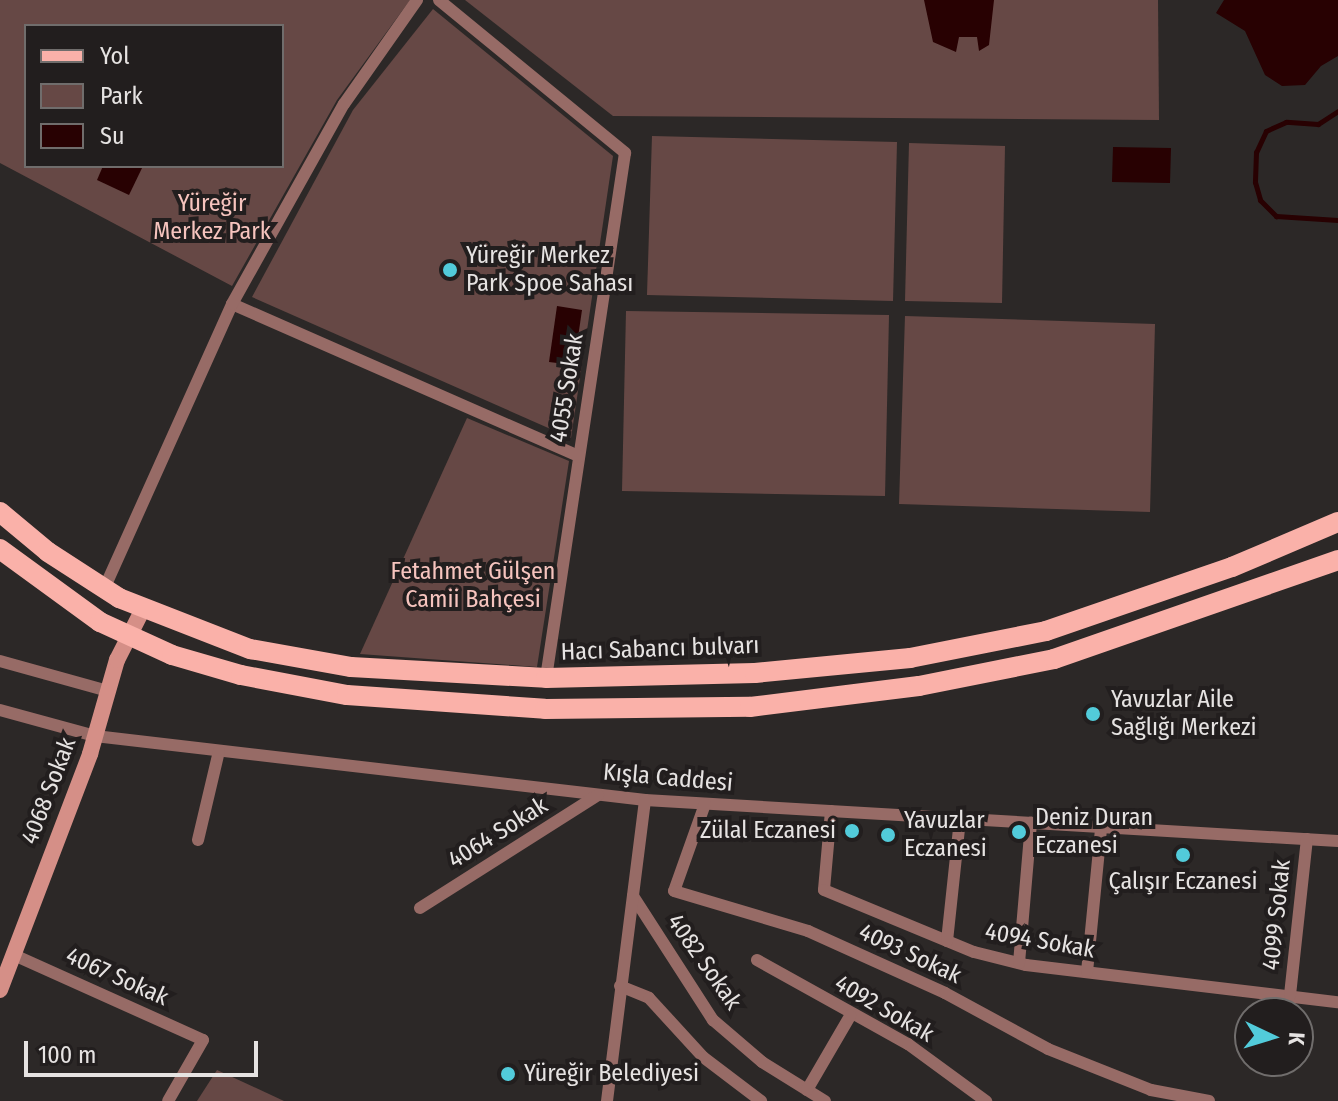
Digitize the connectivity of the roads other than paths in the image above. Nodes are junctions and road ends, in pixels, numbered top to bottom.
1 (417, 0) edge
2 (439, 0) edge
3 (232, 304) junction
4 (579, 456) junction
5 (0, 512) edge
6 (1338, 522) edge
7 (0, 549) edge
8 (1338, 560) edge
9 (104, 589) junction
10 (143, 609) junction
11 (128, 637) junction
12 (0, 661) edge
13 (546, 678) junction
14 (108, 691) junction
15 (0, 710) edge
16 (95, 736) junction
17 (219, 751) junction
18 (598, 795) junction
19 (645, 800) junction
20 (705, 804) junction
21 (831, 811) junction
22 (960, 819) junction
23 (1031, 823) junction
24 (1101, 828) junction
25 (1307, 839) junction
26 (198, 840) dead end
27 (1338, 841) edge
28 (633, 896) junction
29 (420, 908) dead end
30 (947, 941) junction
31 (14, 955) junction
32 (757, 960) dead end
33 (1019, 963) junction
34 (1087, 972) junction
35 (620, 986) junction
36 (0, 990) edge
37 (1290, 995) junction
38 (1338, 1002) edge
39 (850, 1016) junction
40 (807, 1090) junction
41 (168, 1101) edge
42 (607, 1101) edge
43 (761, 1101) edge
44 (825, 1101) edge
45 (986, 1101) edge
46 (1209, 1101) edge

1 - 3 street
2 - 4 street, 4055 Sokak
3 - 4 street
3 - 9 street
4 - 13 street, 4055 Sokak
5 - 9 main road, Hacı Sabancı bulvarı
6 - 13 main road, Hacı Sabancı bulvarı
7 - 11 main road
8 - 11 main road
9 - 10 main road, Hacı Sabancı bulvarı
10 - 11 main road, 4068 Sokak
10 - 13 main road, Hacı Sabancı bulvarı
11 - 14 main road, 4068 Sokak
12 - 14 street
14 - 16 main road, 4068 Sokak
15 - 16 street, Kışla Caddesi
16 - 17 street, Kışla Caddesi
16 - 31 main road, 4068 Sokak
17 - 18 street, Kışla Caddesi
17 - 26 street
18 - 19 street, Kışla Caddesi
18 - 29 street, 4064 Sokak
19 - 20 street, Kışla Caddesi
19 - 28 street
20 - 21 street, Kışla Caddesi
20 - 46 street, 4093 Sokak
21 - 22 street, Kışla Caddesi
21 - 30 street, 4094 Sokak
22 - 23 street, Kışla Caddesi
22 - 30 street
23 - 24 street, Kışla Caddesi
23 - 33 street
24 - 25 street, Kışla Caddesi
24 - 34 street
25 - 27 street, Kışla Caddesi
25 - 37 street, 4099 Sokak
28 - 35 street
28 - 40 street, 4082 Sokak
30 - 33 street, 4094 Sokak
31 - 36 main road, 4068 Sokak
31 - 41 street, 4067 Sokak
32 - 39 street, 4092 Sokak
33 - 34 street, 4094 Sokak
34 - 37 street, 4094 Sokak
35 - 42 street
35 - 43 street
37 - 38 street, 4094 Sokak
39 - 40 street
39 - 45 street, 4092 Sokak
40 - 44 street, 4082 Sokak

